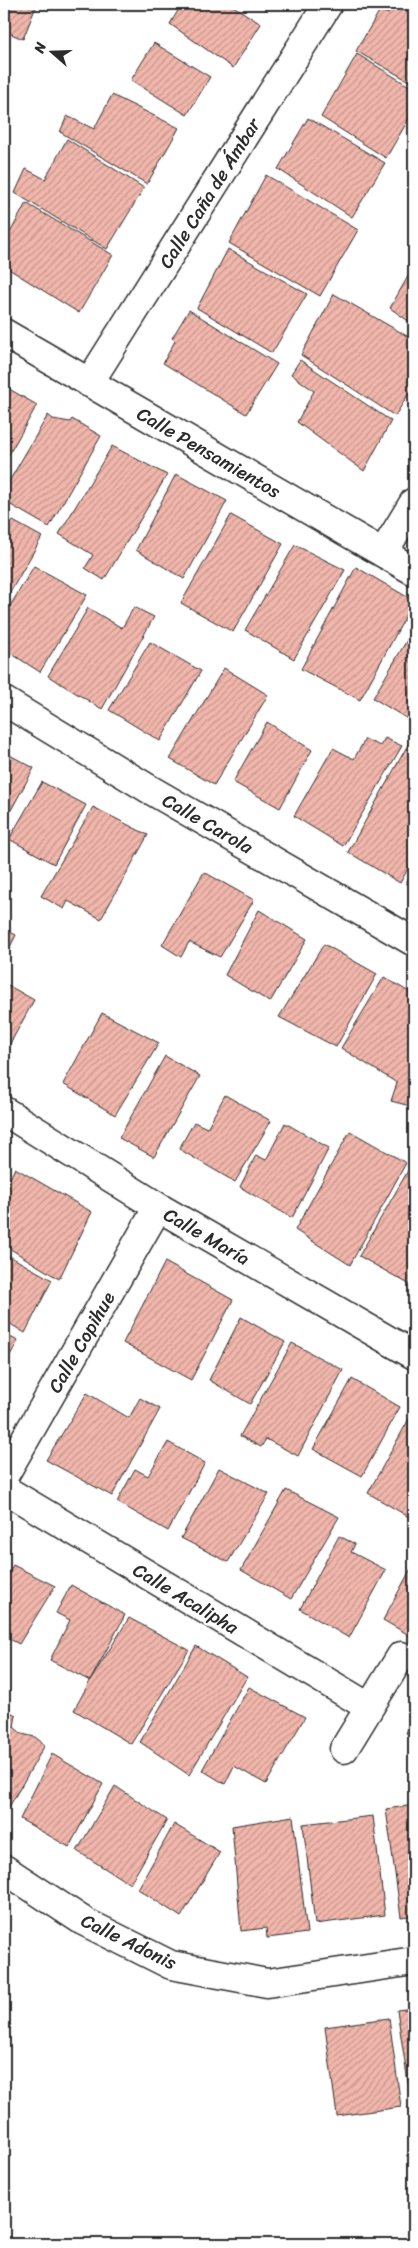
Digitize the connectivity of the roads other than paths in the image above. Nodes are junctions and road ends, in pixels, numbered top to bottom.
1 (328, 4) edge
2 (4, 333) edge
3 (89, 383) junction
4 (414, 502) edge
5 (383, 552) junction
6 (414, 571) edge
7 (4, 700) edge
8 (414, 942) edge
9 (4, 1111) edge
10 (158, 1207) junction
11 (414, 1356) edge
12 (4, 1476) edge
13 (4, 1489) edge
14 (401, 1656) dead end
15 (368, 1707) junction
16 (344, 1749) dead end
17 (4, 1869) edge
18 (414, 1961) edge

1 - 3 street, Calle Caña de Ámbar
2 - 3 street, Calle Pensamientos
3 - 5 street, Calle Pensamientos
4 - 5 street
5 - 6 street, Calle Pensamientos
7 - 8 street, Calle Carola
9 - 10 street, Calle María
10 - 11 street, Calle María
10 - 12 street, Calle Copihue
13 - 15 street, Calle Acalipha
14 - 15 street
15 - 16 street
17 - 18 street, Calle Adonis

